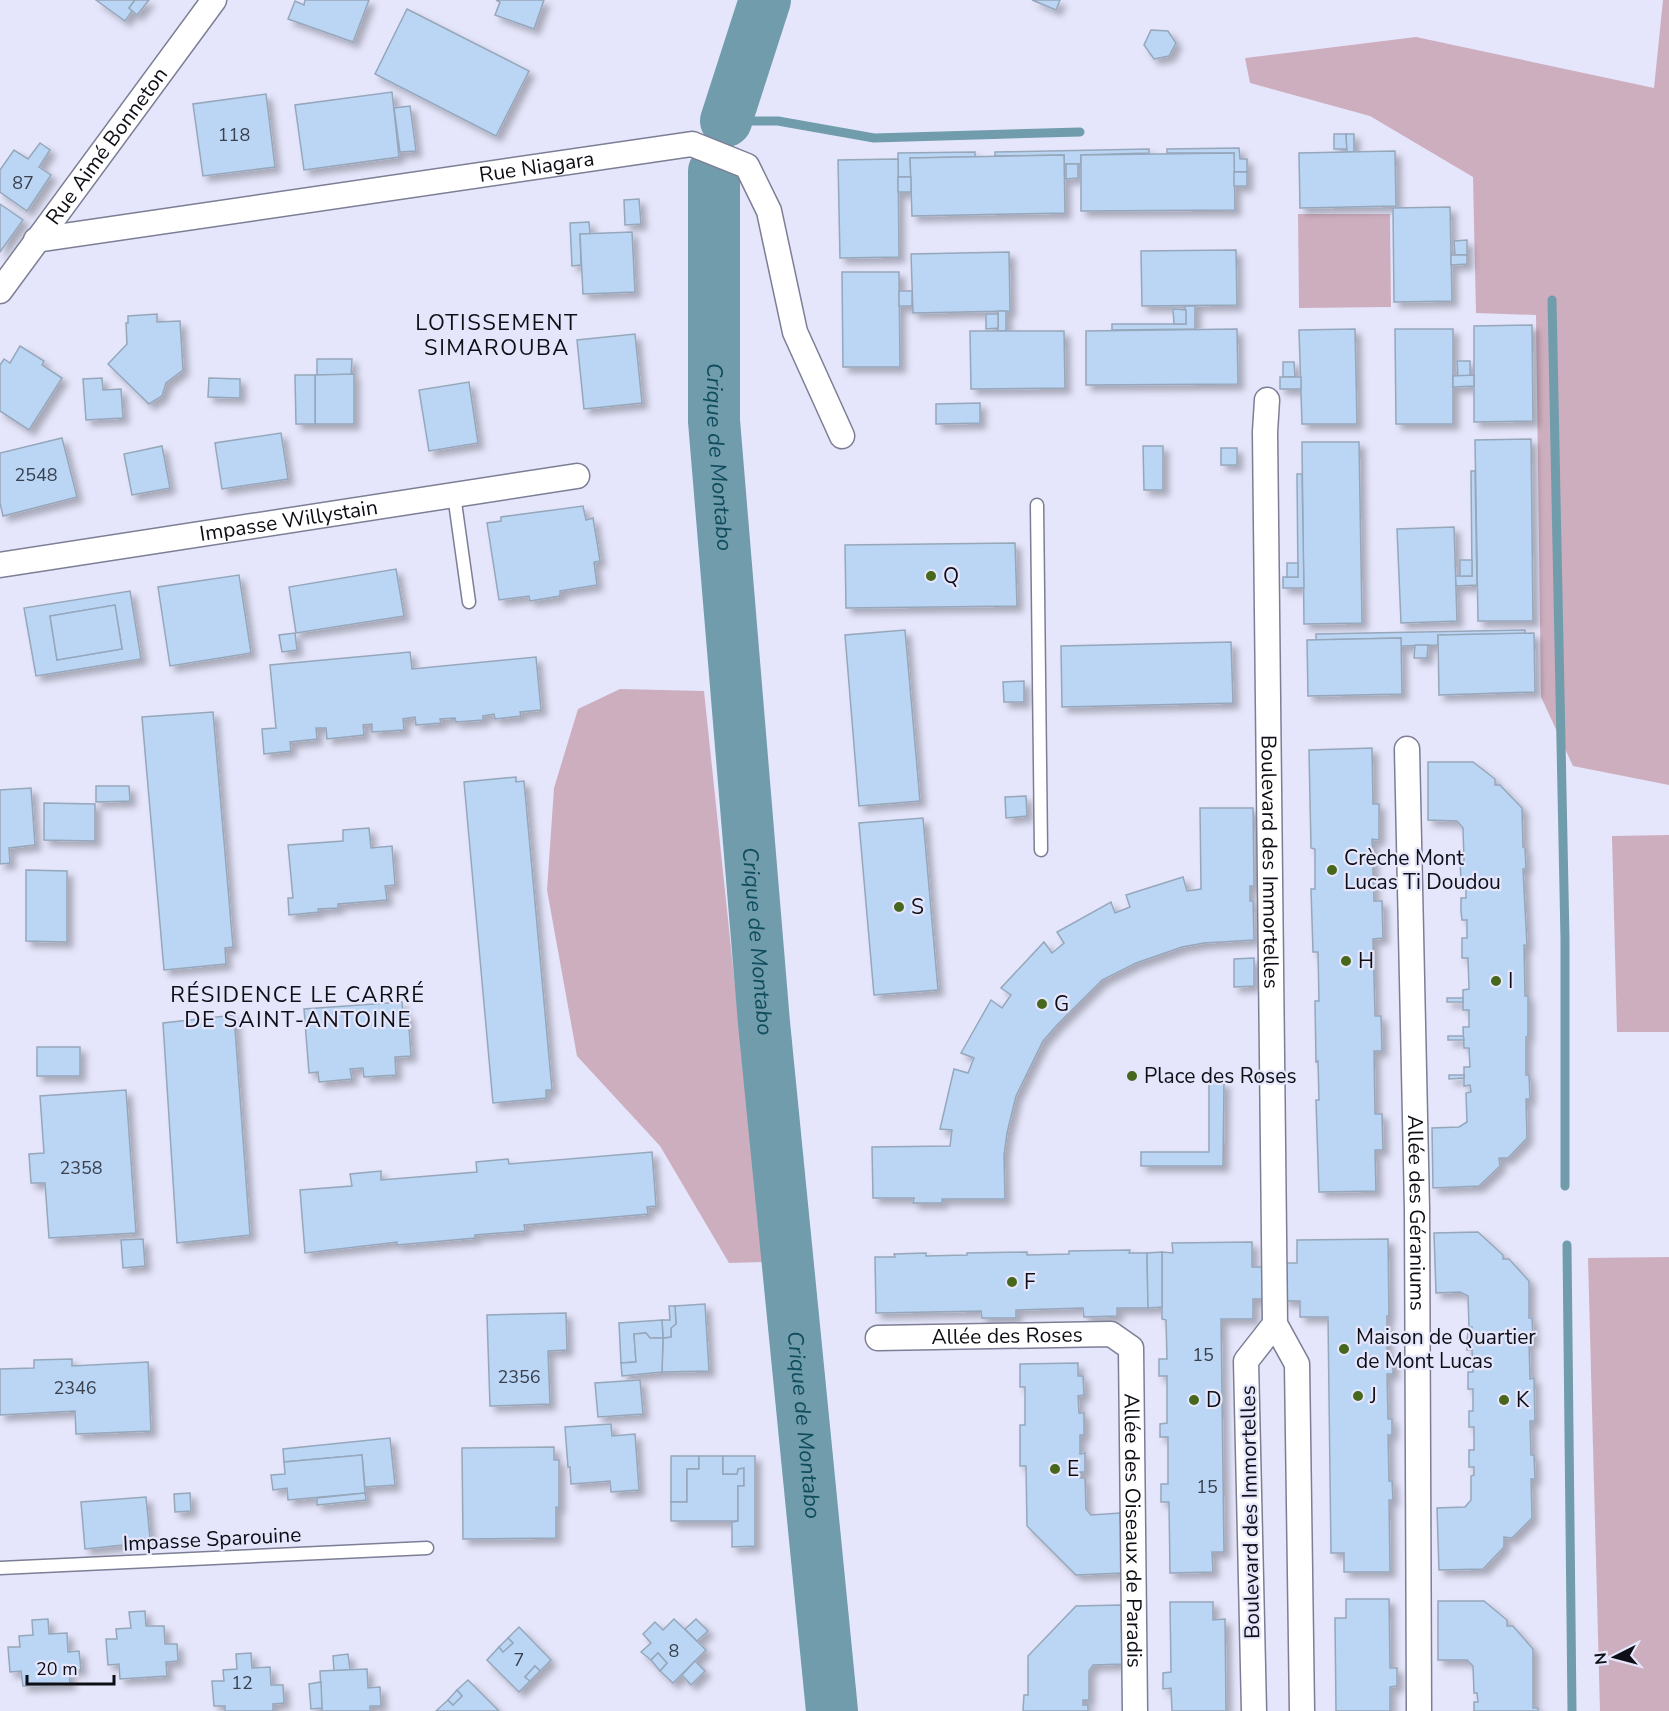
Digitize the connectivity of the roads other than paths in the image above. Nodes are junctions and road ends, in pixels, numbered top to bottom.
1 (214, 0) edge
2 (36, 240) junction
3 (0, 291) edge
4 (1267, 400) dead end
5 (842, 436) dead end
6 (577, 476) dead end
7 (454, 495) junction
8 (1037, 506) dead end
9 (0, 565) edge
10 (469, 602) dead end
11 (1407, 749) dead end
12 (1041, 850) dead end
13 (1275, 1324) junction
14 (878, 1338) dead end
15 (1131, 1348) joint
16 (427, 1548) dead end
17 (0, 1568) edge
18 (1135, 1711) edge
19 (1254, 1711) edge
20 (1302, 1711) edge
21 (1419, 1711) edge

1 - 2 street, Rue Aimé Bonneton
2 - 3 street, Rue Aimé Bonneton
2 - 5 street, Rue Niagara
4 - 13 street, Boulevard des Immortelles
6 - 7 street, Impasse Willystain
7 - 9 street, Impasse Willystain
7 - 10 lane
8 - 12 lane
11 - 21 street, Allée des Géraniums
13 - 19 street, Boulevard des Immortelles
13 - 20 street, Boulevard des Immortelles
14 - 15 street, Allée des Roses
15 - 18 street, Allée des Oiseaux de Paradis
16 - 17 lane, Impasse Sparouine

